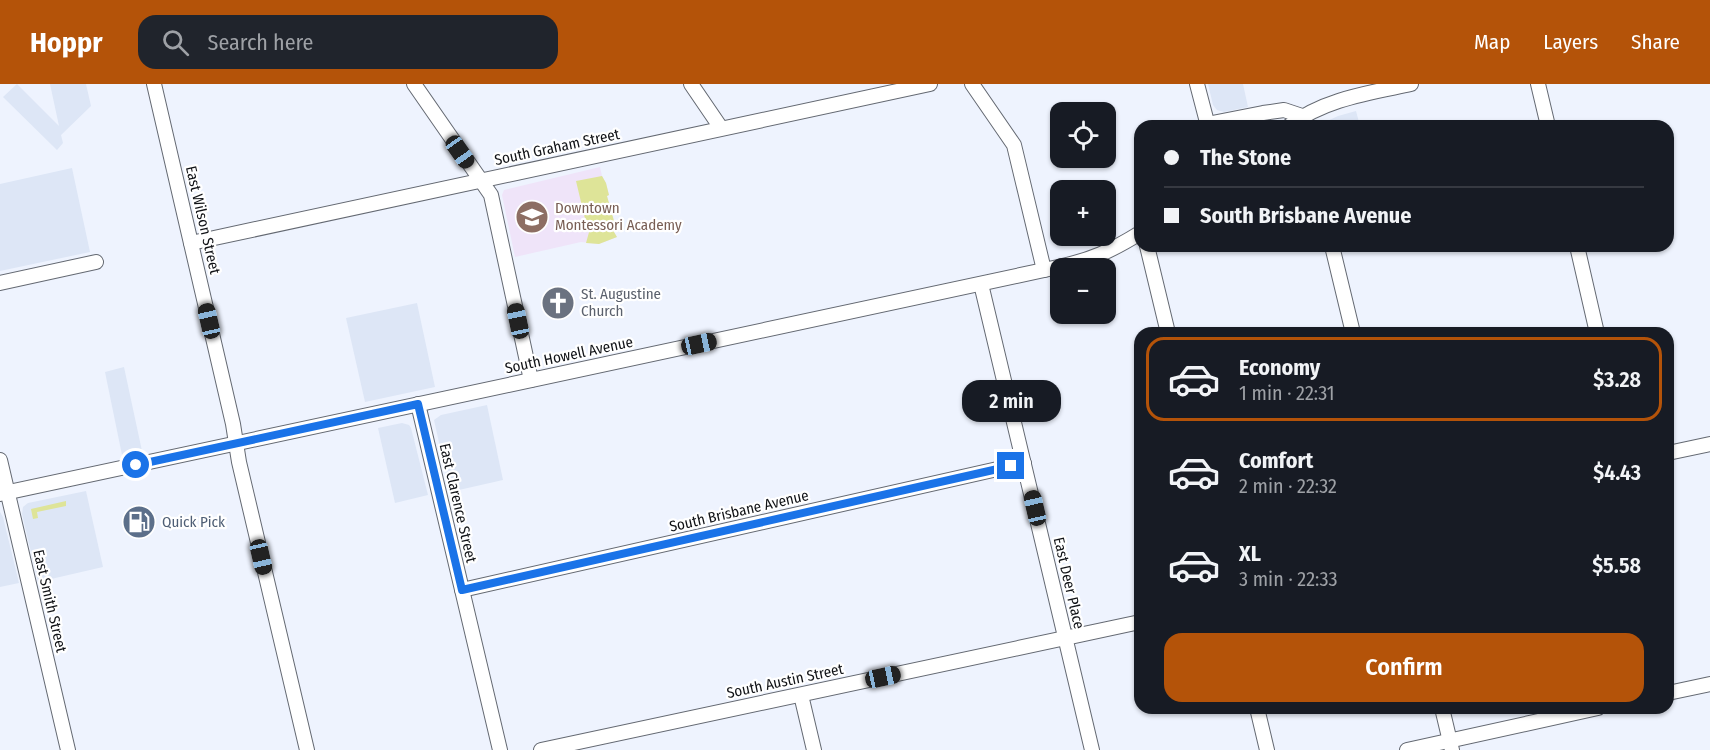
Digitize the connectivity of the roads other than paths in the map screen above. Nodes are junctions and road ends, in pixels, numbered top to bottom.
1 (154, 84) edge
2 (414, 84) edge
3 (691, 84) edge
4 (930, 84) edge
5 (972, 84) edge
6 (1197, 84) edge
7 (1538, 84) edge
8 (1406, 85) edge
9 (1207, 120) edge
10 (1233, 120) edge
11 (1301, 120) edge
12 (1305, 120) edge
13 (1547, 120) edge
14 (721, 128) junction
15 (481, 180) junction
16 (1134, 237) edge
17 (191, 243) junction
18 (1148, 252) edge
19 (1333, 252) edge
20 (1578, 252) edge
21 (96, 262) dead end
22 (1044, 270) junction
23 (0, 283) edge
24 (981, 284) junction
25 (1167, 327) edge
26 (1352, 327) edge
27 (1597, 327) edge
28 (531, 380) junction
29 (418, 404) junction
30 (236, 443) junction
31 (1710, 444) edge
32 (1674, 452) edge
33 (0, 460) edge
34 (1024, 463) junction
35 (4, 493) edge
36 (462, 590) junction
37 (1134, 623) edge
38 (1066, 638) junction
39 (1710, 684) edge
40 (1674, 692) edge
41 (801, 695) junction
42 (1258, 714) edge
43 (1443, 714) edge
44 (1574, 714) edge
45 (1451, 745) edge
46 (68, 750) edge
47 (307, 750) edge
48 (500, 750) edge
49 (542, 750) edge
50 (814, 750) edge
51 (1092, 750) edge
52 (1267, 750) edge
53 (1407, 750) edge

1 - 17 street, East Wilson Street
2 - 15 street
3 - 14 street
4 - 14 street, South Graham Street
5 - 22 street
6 - 9 street
7 - 13 street
8 - 12 street
10 - 11 street
14 - 15 street, South Graham Street
15 - 17 street, South Graham Street
15 - 28 street
16 - 22 street, South Howell Avenue
17 - 30 street, East Wilson Street
18 - 25 street
19 - 26 street
20 - 27 street
21 - 23 street
22 - 24 street, South Howell Avenue
24 - 28 street, South Howell Avenue
24 - 34 street, East Deer Place
28 - 29 street, South Howell Avenue
29 - 30 street, South Howell Avenue
29 - 36 street, East Clarence Street
30 - 35 street, South Howell Avenue
30 - 47 street, East Wilson Street
31 - 32 street
33 - 35 street, East Smith Street
34 - 36 street, South Brisbane Avenue
34 - 38 street, East Deer Place
35 - 46 street, East Smith Street
36 - 48 street, East Clarence Street
37 - 38 street, South Austin Street
38 - 41 street, South Austin Street
38 - 51 street, East Deer Place
39 - 40 street
41 - 49 street, South Austin Street
41 - 50 street
42 - 52 street
43 - 45 street
44 - 45 street
45 - 53 street

